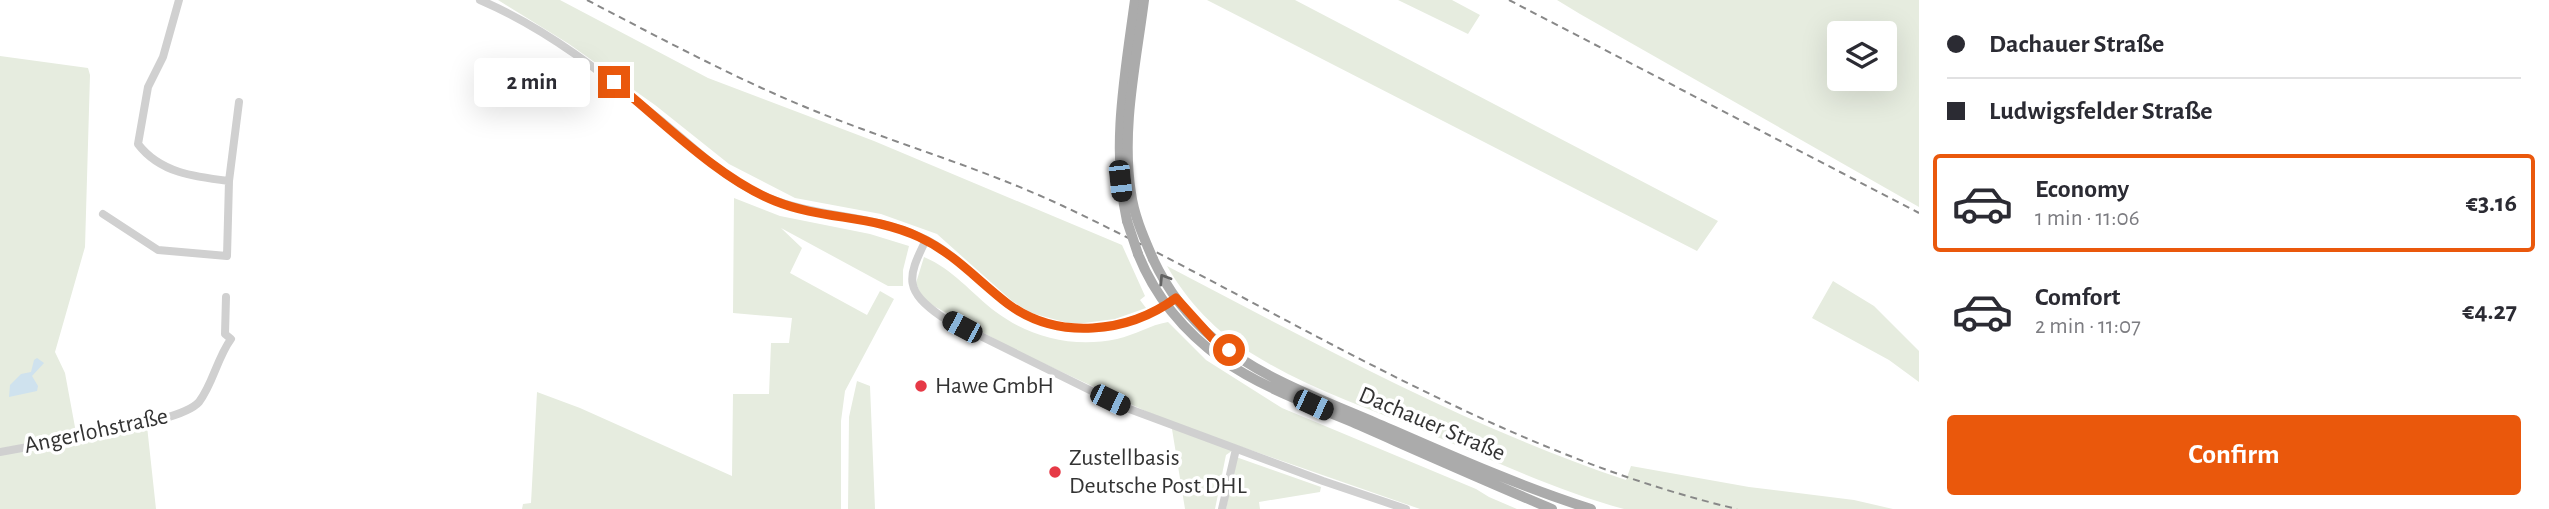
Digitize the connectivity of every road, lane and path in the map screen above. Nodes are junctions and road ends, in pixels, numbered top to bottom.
1 (179, 0) edge
2 (480, 0) edge
3 (1135, 0) edge
4 (1144, 0) edge
5 (239, 102) dead end
6 (229, 181) junction
7 (103, 214) dead end
8 (926, 240) junction
9 (226, 297) dead end
10 (1176, 298) junction
11 (1167, 305) junction
12 (1236, 449) junction
13 (0, 452) edge
14 (1223, 509) edge
15 (1406, 509) edge
16 (1552, 509) edge
17 (1591, 509) edge

1 - 6 street
2 - 8 street
3 - 11 main road, Dachauer Straße, bridge
10 -> 4 main road, Dachauer Straße, bridge
5 - 6 street
6 - 7 street
8 - 11 street
8 - 12 street
9 - 13 street, Angerlohstraße
10 - 11 street
10 - 17 main road, Dachauer Straße
11 - 16 main road, Dachauer Straße
12 - 14 street
12 - 15 street

